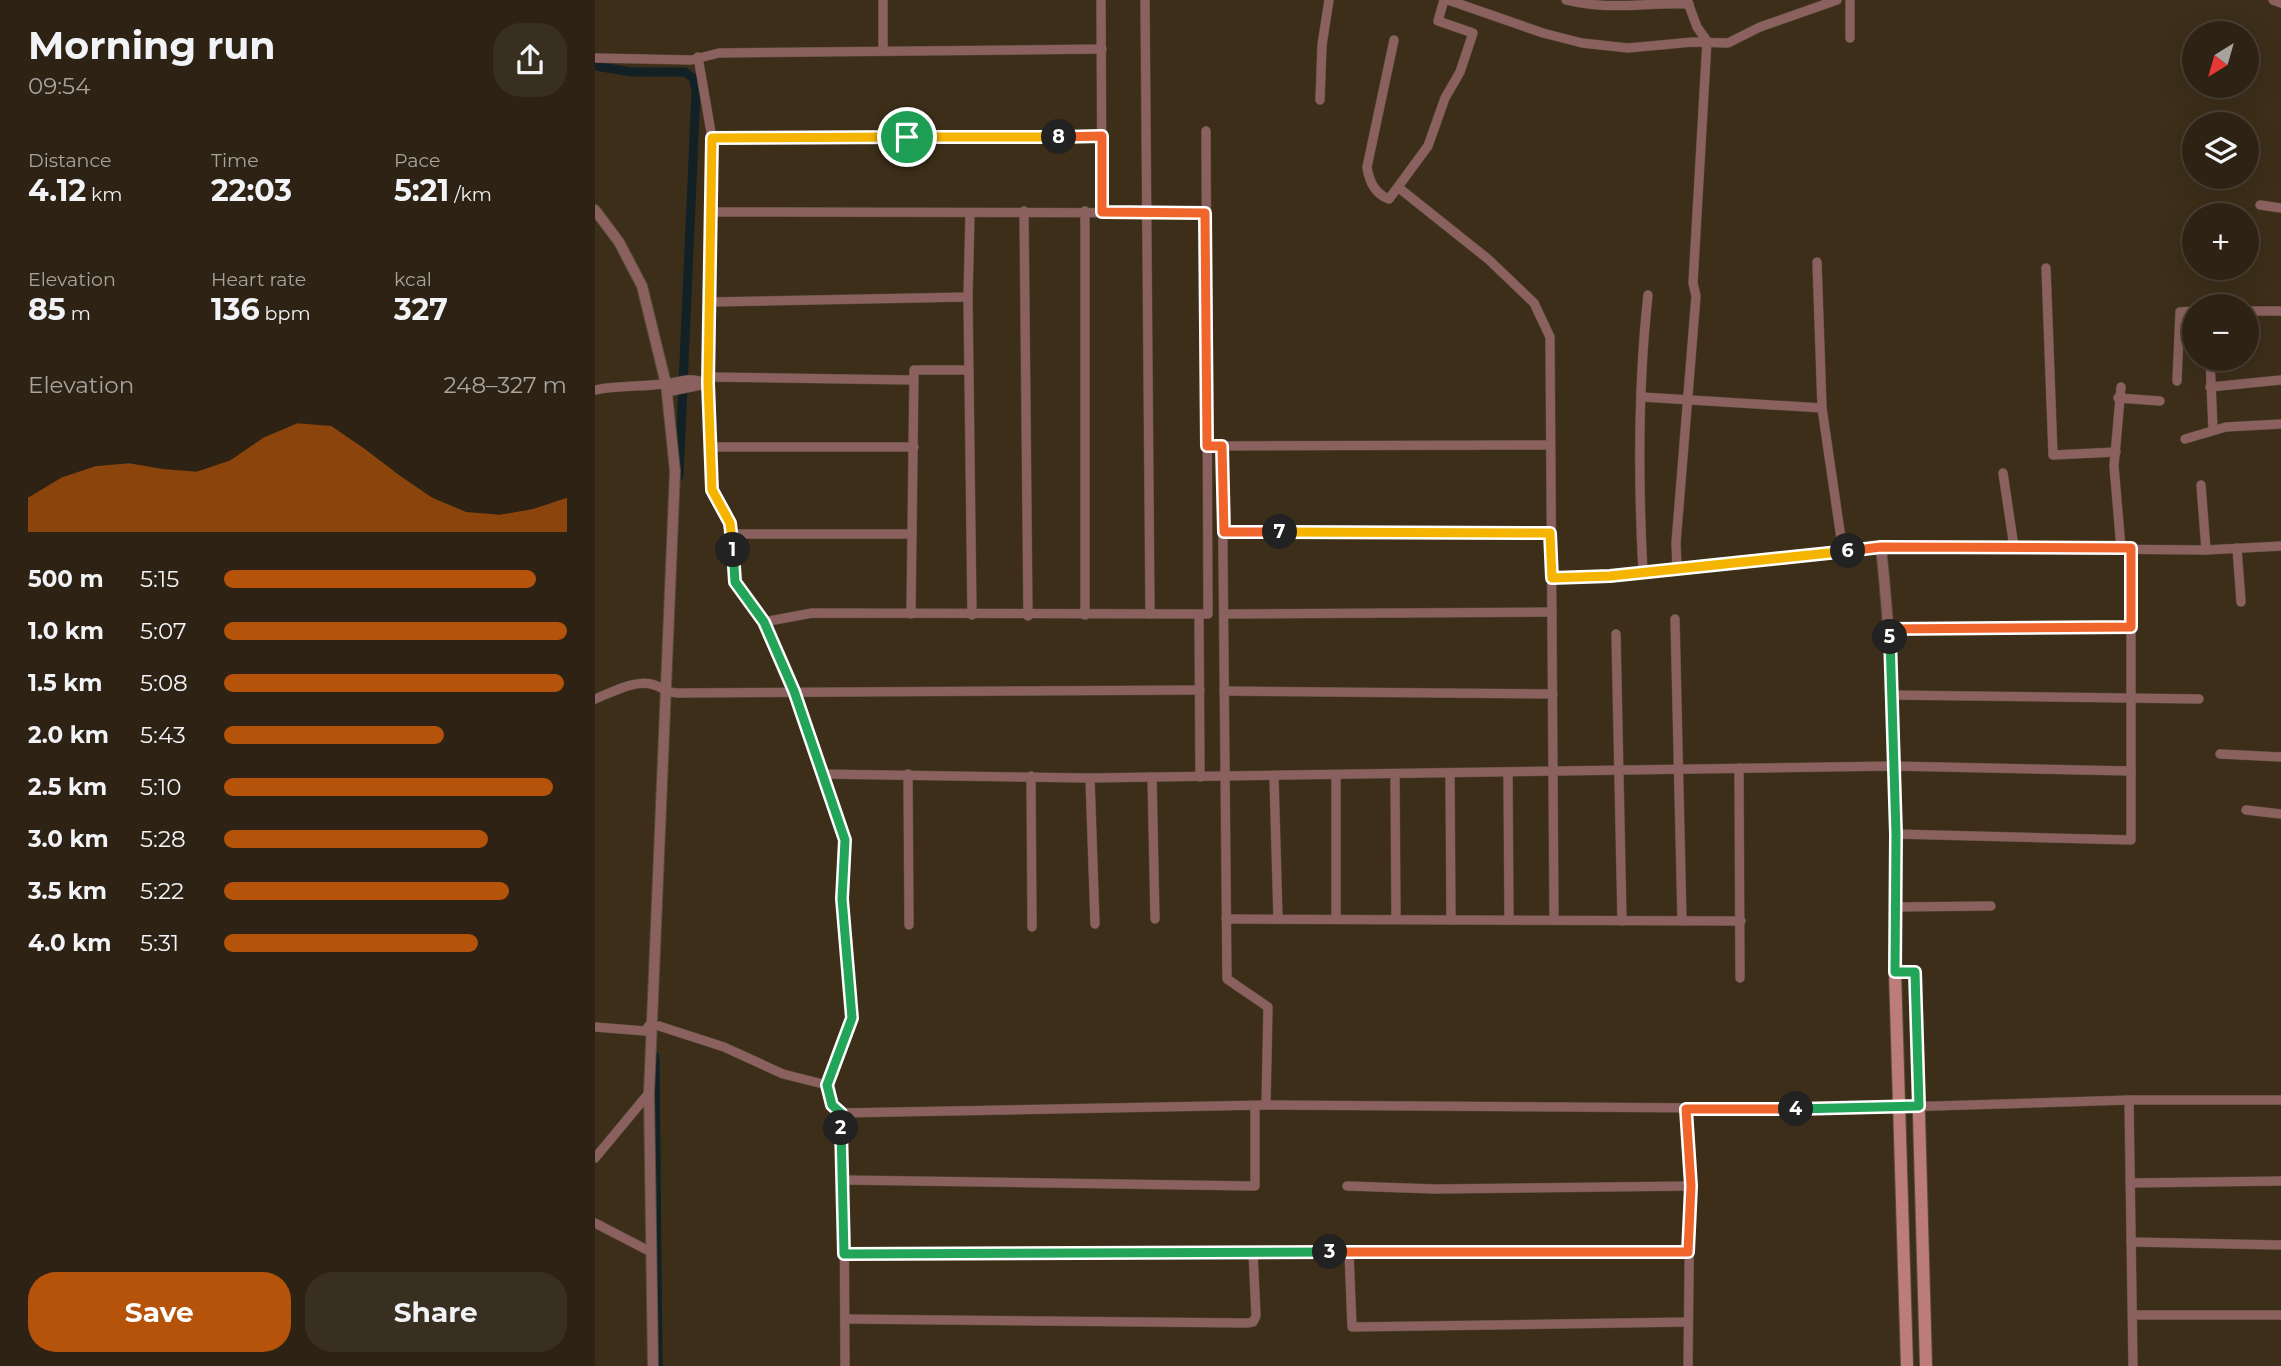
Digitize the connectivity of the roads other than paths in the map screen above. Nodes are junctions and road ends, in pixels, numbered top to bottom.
1 (883, 0) edge
2 (1101, 0) edge
3 (1145, 0) edge
4 (1329, 0) edge
5 (1446, 0) edge
6 (1566, 0) edge
7 (1836, 0) edge
8 (1850, 0) edge
9 (2273, 0) edge
10 (1688, 1) edge
11 (2281, 2) edge
12 (1635, 3) edge
13 (1850, 38) dead end
14 (1394, 40) dead end
15 (1707, 41) junction
16 (1102, 49) junction
17 (883, 51) junction
18 (698, 57) junction
19 (595, 58) edge
20 (1320, 100) dead end
21 (1206, 131) dead end
22 (1102, 136) junction
23 (712, 138) junction
24 (1399, 188) junction
25 (2260, 205) dead end
26 (2281, 208) edge
27 (595, 210) edge
28 (1024, 211) junction
29 (1085, 211) junction
30 (711, 212) junction
31 (1102, 212) junction
32 (970, 213) junction
33 (1147, 213) junction
34 (1205, 213) junction
35 (1817, 262) dead end
36 (2046, 268) dead end
37 (1648, 295) dead end
38 (968, 297) junction
39 (711, 302) junction
40 (2259, 311) edge
41 (2281, 311) edge
42 (2182, 312) edge
43 (969, 370) junction
44 (2210, 371) edge
45 (708, 380) junction
46 (912, 380) junction
47 (2281, 380) edge
48 (2177, 381) dead end
49 (2120, 387) dead end
50 (2210, 387) junction
51 (667, 388) junction
52 (595, 390) edge
53 (1642, 397) junction
54 (2118, 398) junction
55 (1688, 400) junction
56 (2160, 401) dead end
57 (1822, 408) junction
58 (2281, 424) edge
59 (2213, 430) junction
60 (2185, 439) dead end
61 (1549, 445) junction
62 (1207, 446) junction
63 (1222, 446) junction
64 (711, 447) junction
65 (914, 447) junction
66 (2116, 452) junction
67 (2003, 473) dead end
68 (2201, 485) dead end
69 (1224, 532) junction
70 (1550, 533) junction
71 (732, 534) junction
72 (912, 534) junction
73 (2281, 546) edge
74 (1881, 547) junction
75 (2014, 547) junction
76 (2126, 548) junction
77 (2237, 548) junction
78 (2206, 550) junction
79 (1843, 552) junction
80 (1677, 569) junction
81 (1643, 572) junction
82 (1552, 578) junction
83 (2241, 602) dead end
84 (1552, 612) junction
85 (911, 614) junction
86 (1150, 614) junction
87 (1224, 614) junction
88 (972, 615) junction
89 (1086, 615) junction
90 (1199, 615) junction
91 (1028, 616) junction
92 (1675, 619) dead end
93 (764, 622) junction
94 (2131, 627) junction
95 (1890, 629) junction
96 (1616, 634) dead end
97 (1200, 690) junction
98 (794, 691) junction
99 (1224, 691) junction
100 (665, 693) junction
101 (1553, 694) junction
102 (1890, 695) junction
103 (595, 699) edge
104 (2131, 699) junction
105 (2199, 699) dead end
106 (2220, 754) dead end
107 (2281, 757) edge
108 (1893, 766) junction
109 (1739, 768) junction
110 (1679, 770) junction
111 (1618, 771) junction
112 (2131, 771) junction
113 (1554, 772) junction
114 (1508, 773) junction
115 (821, 774) junction
116 (908, 774) junction
117 (1450, 774) junction
118 (1395, 775) junction
119 (1031, 776) junction
120 (1336, 776) junction
121 (1151, 777) junction
122 (1200, 777) junction
123 (1226, 777) junction
124 (1274, 777) junction
125 (1090, 778) junction
126 (2246, 810) dead end
127 (2281, 814) edge
128 (1896, 834) junction
129 (1991, 906) dead end
130 (1896, 907) junction
131 (1155, 919) dead end
132 (1226, 919) junction
133 (1278, 919) junction
134 (1336, 919) junction
135 (1396, 919) junction
136 (1451, 920) junction
137 (1509, 920) junction
138 (1554, 920) junction
139 (1622, 920) junction
140 (1682, 921) junction
141 (1741, 921) junction
142 (1095, 924) dead end
143 (909, 925) dead end
144 (1032, 927) dead end
145 (1895, 972) junction
146 (1740, 978) dead end
147 (657, 1022) junction
148 (595, 1027) edge
149 (827, 1085) junction
150 (649, 1093) junction
151 (2129, 1100) junction
152 (2281, 1100) edge
153 (1266, 1105) junction
154 (1255, 1106) junction
155 (1919, 1106) junction
156 (1901, 1108) junction
157 (1686, 1109) junction
158 (841, 1113) junction
159 (595, 1158) edge
160 (844, 1181) junction
161 (2281, 1181) edge
162 (2130, 1183) junction
163 (1347, 1186) dead end
164 (1691, 1186) junction
165 (595, 1223) edge
166 (2131, 1242) junction
167 (2281, 1245) edge
168 (651, 1252) junction
169 (1253, 1252) junction
170 (1349, 1252) junction
171 (1688, 1252) junction
172 (844, 1254) junction
173 (2134, 1315) junction
174 (2281, 1315) edge
175 (845, 1319) junction
176 (1688, 1322) junction
177 (653, 1366) edge
178 (845, 1366) edge
179 (1688, 1366) edge
180 (1907, 1366) edge
181 (1926, 1366) edge
182 (2133, 1366) edge

1 - 17 street
2 - 16 street
3 - 33 street
4 - 20 street
5 - 15 street
5 - 24 street
6 - 12 street
7 - 15 street
8 - 13 street
9 - 11 street
10 - 12 street
10 - 15 street
14 - 24 street
15 - 55 street
16 - 17 street
16 - 22 street
17 - 18 street
18 - 19 street
18 - 23 street
21 - 34 street
22 - 23 street
22 - 31 street
23 - 30 street
24 - 61 street
25 - 26 street
27 - 51 street
28 - 29 street
28 - 32 street
28 - 91 street
29 - 31 street
29 - 89 street
30 - 32 street
30 - 39 street
31 - 33 street
32 - 38 street
33 - 34 street
33 - 86 street
34 - 62 street
35 - 57 street
36 - 66 street
37 - 53 street
38 - 39 street
38 - 43 street
39 - 45 street
40 - 41 street
42 - 48 street
43 - 46 street
43 - 88 street
44 - 50 street
45 - 46 street
45 - 51 street
45 - 64 street
46 - 65 street
47 - 50 street
49 - 54 street
50 - 59 street
51 - 52 street
51 - 100 street
53 - 55 street
53 - 81 street
54 - 56 street
54 - 66 street
55 - 57 street
55 - 80 street
57 - 79 street
58 - 59 street
59 - 60 street
61 - 63 street
61 - 70 street
62 - 63 street
62 - 90 street
63 - 69 street
64 - 65 street
64 - 71 street
65 - 72 street
66 - 76 street
67 - 75 street
68 - 78 street
69 - 70 street
69 - 87 street
70 - 82 street
71 - 72 street
71 - 93 street
72 - 85 street
73 - 77 street
74 - 75 street
74 - 79 street
74 - 95 street
75 - 76 street
76 - 78 street
76 - 94 street
77 - 78 street
77 - 83 street
79 - 80 street
80 - 81 street
81 - 82 street
82 - 84 street
84 - 87 street
84 - 101 street
85 - 88 street
85 - 93 street
86 - 89 street
86 - 90 street
87 - 99 street
88 - 91 street
89 - 91 street
90 - 97 street
92 - 110 street
93 - 98 street
94 - 95 street
94 - 104 street
95 - 102 street
96 - 111 street
97 - 98 street
97 - 122 street
98 - 100 street
98 - 115 street
99 - 101 street
99 - 123 street
100 - 103 street
100 - 147 street
101 - 113 street
102 - 104 street
102 - 108 street
104 - 105 street
104 - 112 street
106 - 107 street
108 - 109 street
108 - 112 street
108 - 128 street
109 - 110 street
109 - 141 street
110 - 111 street
110 - 140 street
111 - 113 street
111 - 139 street
112 - 128 street
113 - 114 street
113 - 138 street
114 - 117 street
114 - 137 street
115 - 116 street
115 - 149 street
116 - 119 street
116 - 143 street
117 - 118 street
117 - 136 street
118 - 120 street
118 - 135 street
119 - 125 street
119 - 144 street
120 - 124 street
120 - 134 street
121 - 122 street
121 - 125 street
121 - 131 street
122 - 123 street
123 - 124 street
123 - 132 street
124 - 133 street
125 - 142 street
126 - 127 street
128 - 130 street
129 - 130 street
130 - 145 street
132 - 133 street
132 - 153 street
133 - 134 street
134 - 135 street
135 - 136 street
136 - 137 street
137 - 138 street
138 - 139 street
139 - 140 street
140 - 141 street
141 - 146 street
145 - 155 main road
145 - 156 main road
147 - 148 street
147 - 149 street
147 - 150 street
149 - 158 street
150 - 159 street
150 - 168 street
151 - 152 street
151 - 155 street
151 - 162 street
153 - 154 street
153 - 157 street
154 - 158 street
154 - 160 street
155 - 156 street
155 - 181 main road
156 - 157 street
156 - 180 main road
157 - 164 street
158 - 160 street
160 - 172 street
161 - 162 street
162 - 166 street
163 - 164 street
164 - 171 street
165 - 168 street
166 - 167 street
166 - 173 street
168 - 177 street
169 - 170 street
169 - 172 street
169 - 175 street
170 - 171 street
170 - 176 street
171 - 176 street
172 - 175 street
173 - 174 street
173 - 182 street
175 - 178 street
176 - 179 street

